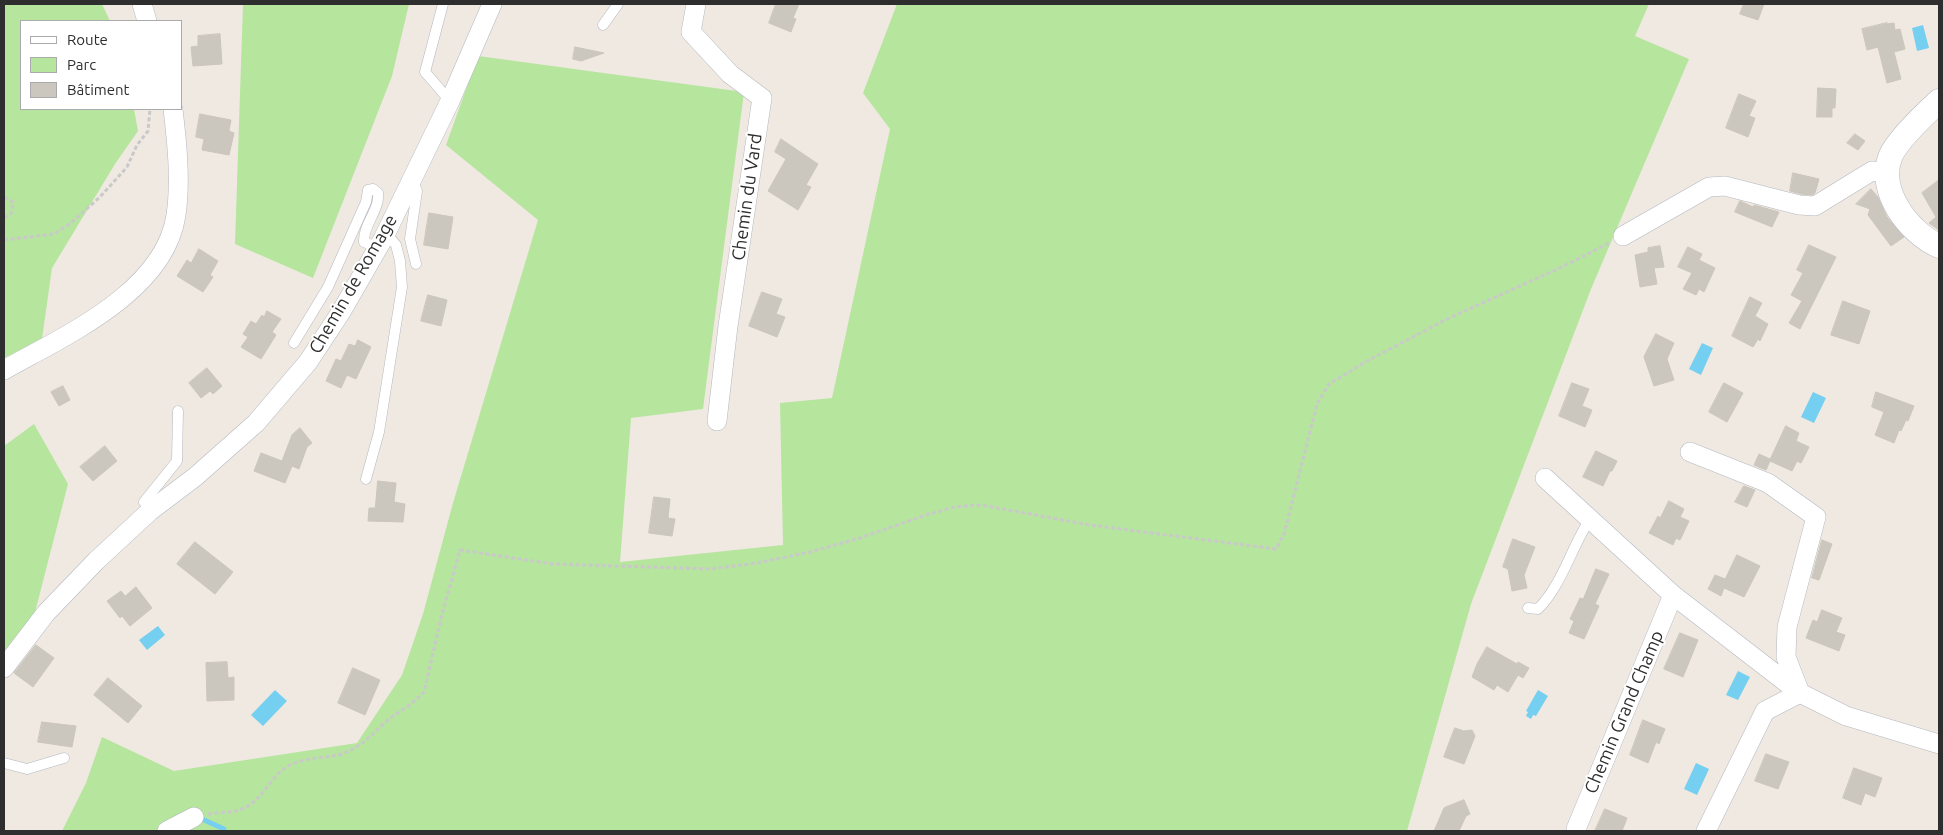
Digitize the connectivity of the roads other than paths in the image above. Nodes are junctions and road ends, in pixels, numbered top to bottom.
1 (142, 4) edge
2 (443, 4) edge
3 (492, 4) edge
4 (618, 4) edge
5 (696, 4) edge
6 (147, 20) edge
7 (603, 25) dead end
8 (450, 101) junction
9 (1939, 101) edge
10 (173, 110) edge
11 (1888, 173) junction
12 (412, 178) junction
13 (1623, 236) road end
14 (383, 239) junction
15 (1939, 246) edge
16 (416, 264) dead end
17 (294, 343) dead end
18 (4, 370) edge
19 (178, 411) dead end
20 (717, 421) dead end
21 (1690, 452) dead end
22 (1545, 478) dead end
23 (366, 480) dead end
24 (150, 511) junction
25 (1590, 520) junction
26 (1673, 595) junction
27 (1528, 608) dead end
28 (4, 668) edge
29 (1800, 693) junction
30 (1939, 744) edge
31 (64, 758) dead end
32 (4, 763) edge
33 (194, 818) road end
34 (1576, 829) dead end
35 (167, 831) edge
36 (1706, 831) edge

1 - 6 street
2 - 8 lane
3 - 8 street, Chemin de Romage
4 - 7 lane
5 - 20 street, Chemin du Vard
8 - 12 street, Chemin de Romage
9 - 11 street
10 - 18 street
11 - 13 street
11 - 15 street
12 - 14 street, Chemin de Romage
12 - 16 lane
14 - 17 lane
14 - 23 lane
14 - 24 street, Chemin de Romage
19 - 24 lane
21 - 29 street
22 - 25 street
24 - 28 street, Chemin de Romage
25 - 26 street
25 - 27 lane
26 - 29 street
26 - 34 street, Chemin Grand Champ
29 - 30 street
29 - 36 street
31 - 32 lane
33 - 35 street

